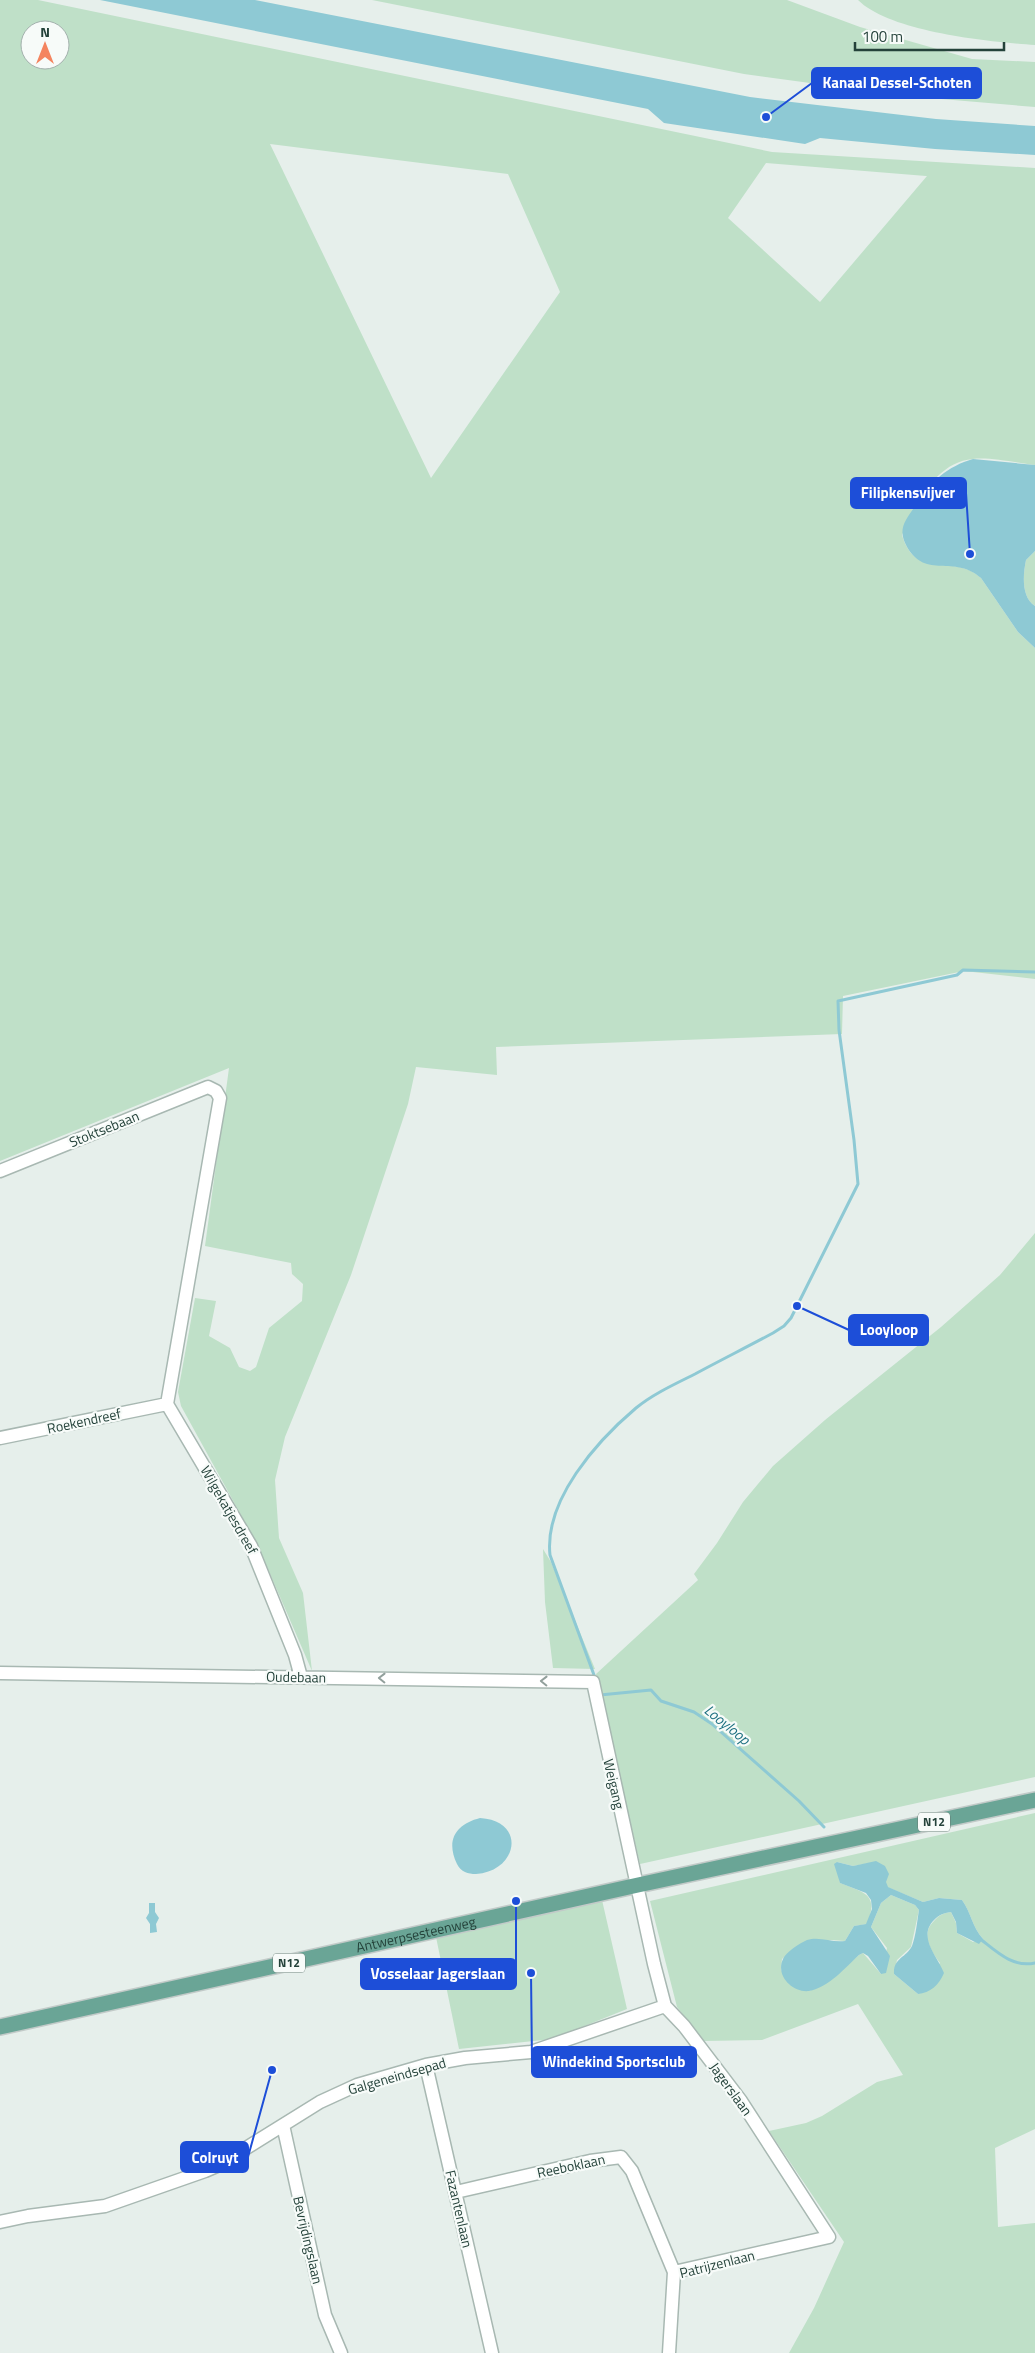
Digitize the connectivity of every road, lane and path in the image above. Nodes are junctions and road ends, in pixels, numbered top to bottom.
1 (0, 1171) edge
2 (167, 1404) junction
3 (0, 1438) edge
4 (0, 1673) edge
5 (300, 1677) junction
6 (593, 1682) joint
7 (1035, 1800) edge
8 (638, 1885) junction
9 (665, 2006) junction
10 (0, 2027) edge
11 (426, 2065) junction
12 (283, 2125) junction
13 (456, 2192) junction
14 (0, 2222) edge
15 (826, 2231) joint
16 (674, 2272) junction
17 (341, 2353) edge
18 (492, 2353) edge
19 (669, 2353) edge

1 - 2 street, Stoktsebaan
2 - 3 street, Roekendreef
2 - 5 street, Wilgekatjesdreef
4 - 5 street, Oudebaan
6 -> 5 street, Oudebaan
6 - 8 street, Weigang
7 - 8 main road, Antwerpsesteenweg / N12
8 - 9 street, Jagerslaan
8 - 10 main road, Antwerpsesteenweg / N12
9 - 11 street, Galgeneindsepad
9 - 15 street, Jagerslaan
11 - 12 street, Galgeneindsepad
11 - 13 street, Fazantenlaan
12 - 14 street, Galgeneindsepad
12 - 17 street, Bevrijdingslaan
13 - 16 street, Reeboklaan
13 - 18 street, Fazantenlaan
15 - 16 street, Patrijzenlaan
16 - 19 street, Patrijzenlaan

